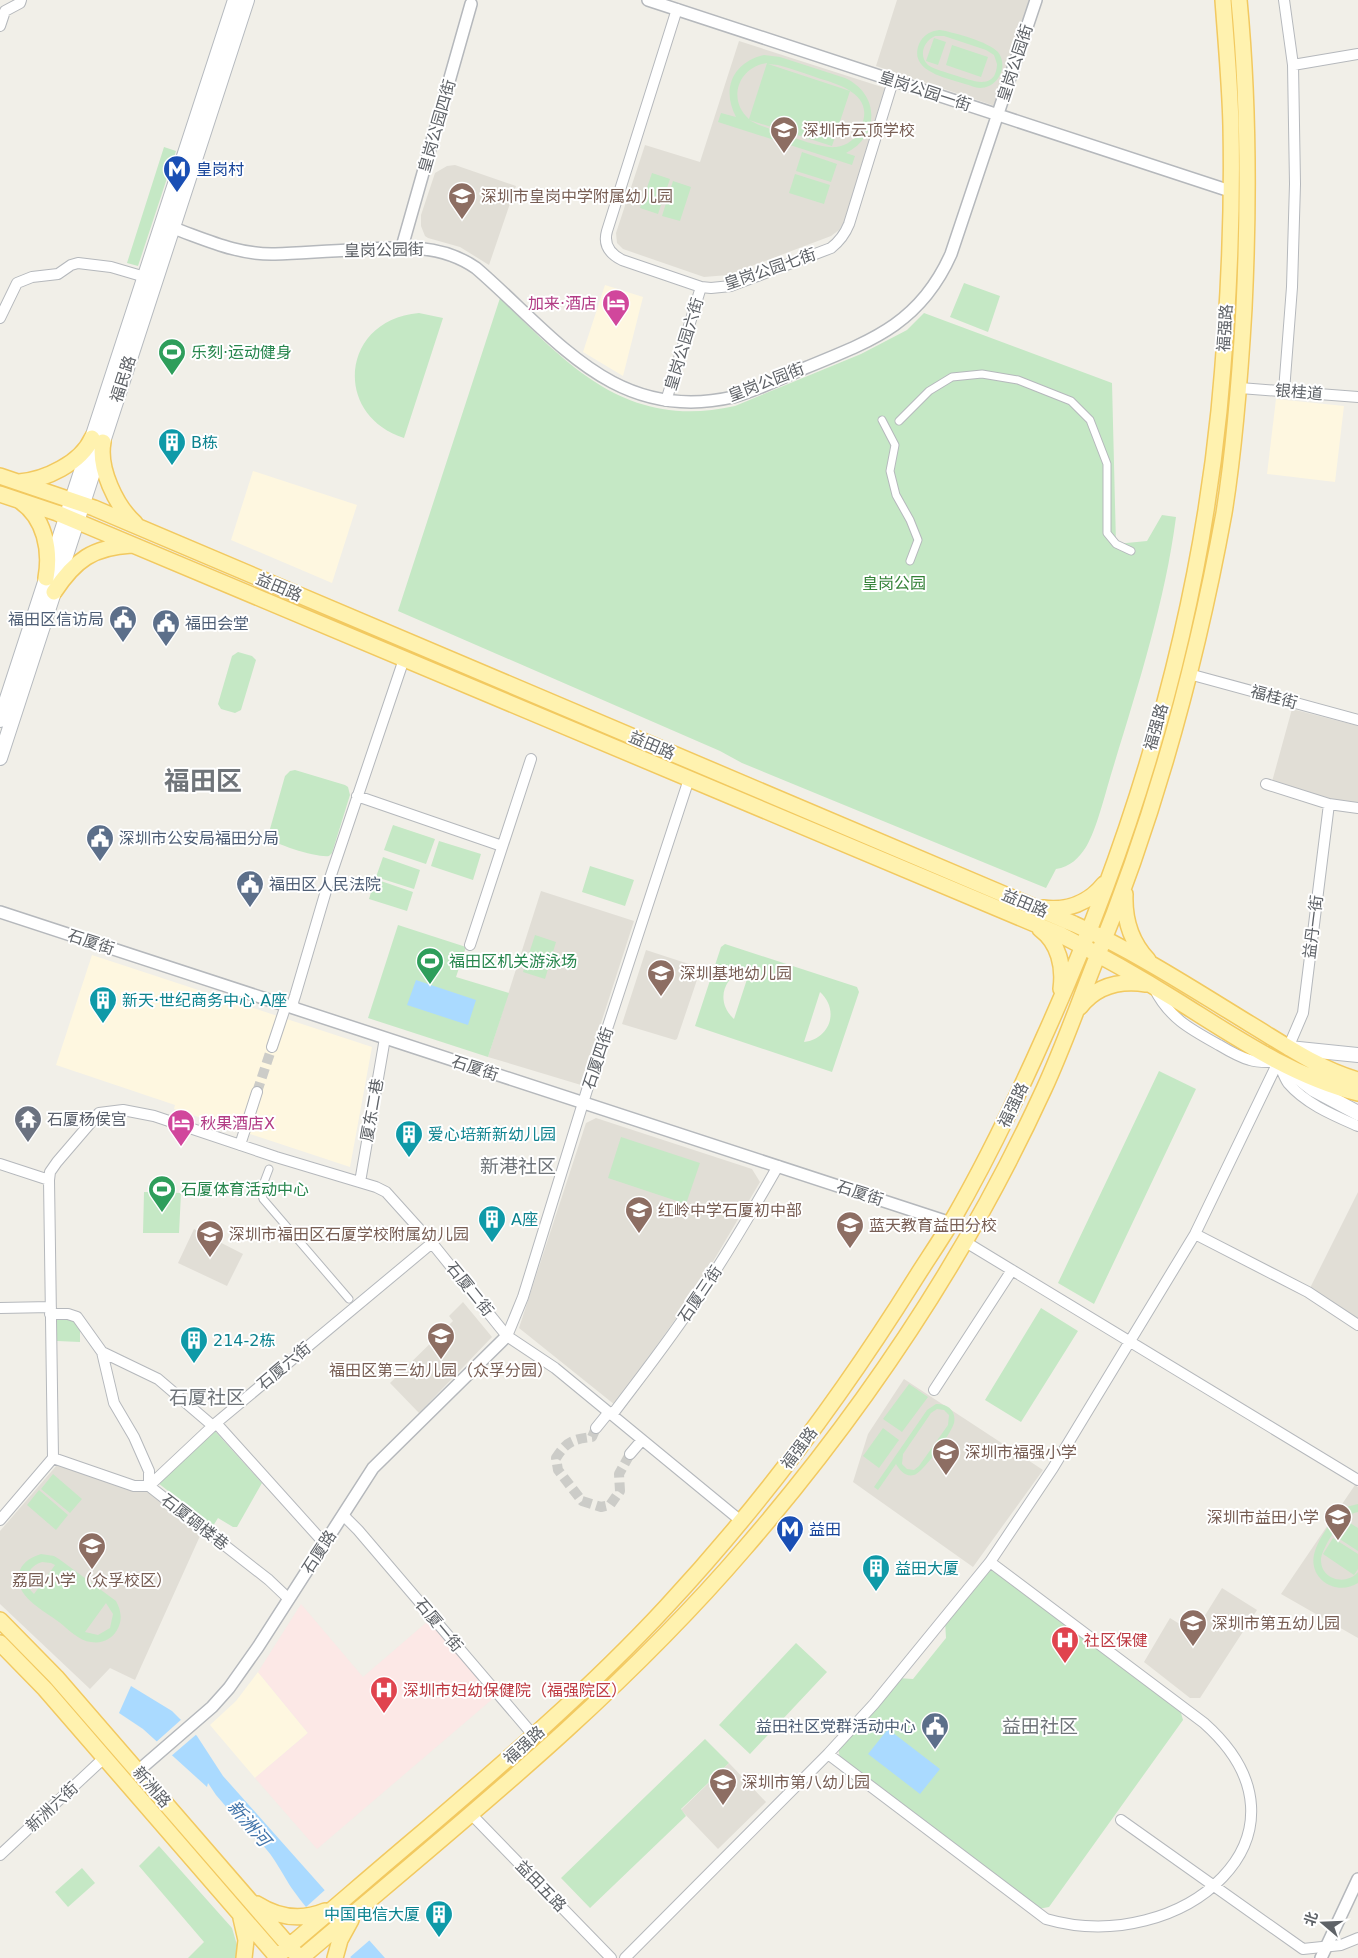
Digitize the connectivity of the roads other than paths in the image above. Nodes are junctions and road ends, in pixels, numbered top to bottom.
1 (21, 0) edge
2 (236, 0) edge
3 (247, 0) edge
4 (648, 0) edge
5 (1036, 0) edge
6 (1223, 0) edge
7 (1239, 0) edge
8 (1284, 0) edge
9 (471, 4) dead end
10 (677, 9) junction
11 (0, 26) edge
12 (1358, 54) edge
13 (1293, 65) junction
14 (894, 81) junction
15 (998, 115) junction
16 (1230, 192) junction
17 (172, 228) junction
18 (402, 247) junction
19 (145, 277) junction
20 (701, 287) junction
21 (0, 318) edge
22 (1240, 388) junction
23 (1284, 391) junction
24 (1358, 397) edge
25 (666, 401) junction
26 (882, 420) dead end
27 (898, 421) dead end
28 (98, 440) junction
29 (0, 476) edge
30 (16, 482) junction
31 (7, 496) edge
32 (77, 502) junction
33 (72, 519) junction
34 (145, 530) junction
35 (134, 545) junction
36 (1131, 551) dead end
37 (910, 560) dead end
38 (46, 578) junction
39 (54, 592) junction
40 (404, 659) junction
41 (1190, 674) junction
42 (0, 720) edge
43 (1358, 720) edge
44 (0, 758) edge
45 (531, 759) dead end
46 (689, 779) junction
47 (1266, 784) dead end
48 (357, 796) junction
49 (1329, 804) junction
50 (1358, 808) edge
51 (502, 846) junction
52 (1111, 874) junction
53 (1125, 883) junction
54 (1031, 906) junction
55 (0, 912) edge
56 (1033, 924) junction
57 (1089, 931) junction
58 (1105, 939) junction
59 (470, 945) dead end
60 (1083, 947) junction
61 (1098, 955) junction
62 (1152, 965) junction
63 (1152, 985) junction
64 (290, 1007) junction
65 (1057, 1008) junction
66 (1074, 1017) junction
67 (385, 1038) junction
68 (272, 1047) tunnel mouth
69 (1288, 1048) junction
70 (1358, 1055) edge
71 (1278, 1062) junction
72 (1358, 1080) edge
73 (257, 1092) tunnel mouth
74 (1358, 1093) edge
75 (583, 1103) junction
76 (1358, 1113) edge
77 (1358, 1126) edge
78 (240, 1145) junction
79 (0, 1164) edge
80 (778, 1166) junction
81 (269, 1169) dead end
82 (49, 1180) junction
83 (360, 1182) junction
84 (951, 1223) junction
85 (1195, 1234) junction
86 (964, 1241) junction
87 (432, 1242) junction
88 (1012, 1270) junction
89 (349, 1300) dead end
90 (0, 1308) edge
91 (51, 1310) junction
92 (1358, 1325) edge
93 (507, 1336) junction
94 (1131, 1342) junction
95 (102, 1352) junction
96 (934, 1390) dead end
97 (610, 1414) junction
98 (214, 1424) junction
99 (596, 1428) tunnel mouth
100 (642, 1440) junction
101 (630, 1454) tunnel mouth
102 (53, 1458) junction
103 (1358, 1480) edge
104 (149, 1486) junction
105 (343, 1515) junction
106 (0, 1520) edge
107 (740, 1521) junction
108 (324, 1543) junction
109 (990, 1562) junction
110 (289, 1599) junction
111 (0, 1620) edge
112 (0, 1643) edge
113 (534, 1736) junction
114 (828, 1754) junction
115 (104, 1758) junction
116 (138, 1771) junction
117 (471, 1814) junction
118 (1121, 1820) dead end
119 (0, 1856) edge
120 (1242, 1867) dead end
121 (1358, 1879) edge
122 (1234, 1884) dead end
123 (245, 1894) junction
124 (1225, 1898) junction
125 (362, 1906) junction
126 (333, 1907) junction
127 (240, 1914) junction
128 (1063, 1931) dead end
129 (1358, 1938) edge
130 (289, 1946) junction
131 (1327, 1947) junction
132 (335, 1957) edge
133 (244, 1958) edge
134 (276, 1958) edge
135 (300, 1958) edge
136 (611, 1958) edge
137 (625, 1958) edge
138 (1321, 1958) edge

1 - 11 street
2 - 19 main road, 福民路
3 - 17 main road, 福民路
4 - 10 street, 皇岗公园一街
5 - 15 street, 皇岗公园街
6 - 16 main road, 福强路
7 - 22 main road, 福强路
8 - 13 street
9 - 18 street, 皇岗公园四街
10 - 14 street, 皇岗公园一街
10 - 20 street, 皇岗公园七街
12 - 13 street
13 - 23 street
14 - 15 street, 皇岗公园一街
14 - 20 street, 皇岗公园七街
15 - 16 street, 皇岗公园一街
15 - 25 street, 皇岗公园街
16 - 52 main road, 福强路
17 - 18 street, 皇岗公园街
17 - 28 main road, 福民路
18 - 25 street, 皇岗公园街
19 - 21 street
19 - 28 main road, 福民路
20 - 25 street, 皇岗公园六街
22 - 23 street, 银桂道
22 - 41 main road, 福强路
23 - 24 street, 银桂道
26 - 37 street
27 - 36 street
28 - 30 main road
28 - 32 main road, 福民路
28 - 34 main road
29 - 30 main road, 益田路
30 - 32 main road, 益田路
31 - 33 main road, 益田路
31 - 38 main road
32 - 33 main road, 福民路
32 - 34 main road, 益田路
33 - 35 main road, 益田路
33 - 38 main road, 福民路
33 - 39 main road, 福民路
34 - 54 main road, 益田路
35 - 39 main road
35 - 40 main road, 益田路
38 - 42 main road, 福民路
39 - 44 main road, 福民路
40 - 46 main road, 益田路
40 - 48 street
41 - 43 street, 福桂街
41 - 53 main road, 福强路
45 - 51 street
46 - 56 main road, 益田路
46 - 75 street, 石厦四街
47 - 49 street
48 - 51 street
48 - 64 street
49 - 50 street
49 - 69 street, 益丹一街
51 - 59 street
52 - 54 main road
52 - 57 main road, 福强路
53 - 58 main road, 福强路
53 - 62 main road
54 - 57 main road, 益田路
55 - 64 street, 石厦街
56 - 60 main road, 益田路
56 - 65 main road
57 - 58 main road, 益田路
57 - 60 main road, 福强路
58 - 61 main road, 福强路
58 - 62 main road, 益田路
60 - 61 main road, 益田路
60 - 65 main road, 福强路
61 - 63 main road, 益田路
61 - 66 main road, 福强路
62 - 69 main road, 益田路
63 - 66 main road
63 - 71 main road, 益田路
64 - 67 street, 石厦街
64 - 68 street
65 - 84 main road, 福强路
66 - 86 main road, 福强路
67 - 75 street, 石厦街
67 - 83 street, 厦东二巷
69 - 70 main road, 益田路
69 - 72 main road, 益田路
71 - 74 main road, 益田路
71 - 76 main road, 益田路
71 - 77 street
71 - 85 street
73 - 78 street
75 - 80 street, 石厦街
75 - 93 street, 石厦四街
78 - 82 street, 石厦二街
78 - 83 street, 石厦二街
79 - 82 street
80 - 84 street, 石厦街
80 - 97 street, 石厦三街
81 - 89 street
82 - 91 street
83 - 87 street, 石厦二街
84 - 107 main road, 福强路
85 - 92 street
85 - 94 street
86 - 88 street
86 - 117 main road, 福强路
87 - 93 street, 石厦二街
87 - 98 street, 石厦六街
88 - 94 street
88 - 96 street
90 - 91 street, 石厦碉楼巷
91 - 95 street, 石厦碉楼巷
91 - 102 street
93 - 97 street, 石厦二街
93 - 105 street, 石厦路
94 - 103 street
94 - 109 street
95 - 98 street
95 - 104 street, 石厦碉楼巷
97 - 99 street, 石厦三街
97 - 100 street, 石厦二街
98 - 104 street, 石厦六街
98 - 108 street
100 - 101 street
100 - 107 street, 石厦二街
102 - 104 street
102 - 106 street
104 - 110 street, 石厦碉楼巷
105 - 108 street, 石厦路
105 - 113 street, 石厦一街
107 - 113 main road, 福强路
108 - 110 street, 石厦路
109 - 114 street
109 - 120 street
110 - 116 street, 石厦路
111 - 116 main road, 新洲路
112 - 115 main road, 新洲路
113 - 126 main road, 福强路
114 - 128 street
114 - 137 street
115 - 119 street, 新洲六街
115 - 127 main road, 新洲路
116 - 123 main road, 新洲路
117 - 125 main road, 福强路
117 - 136 street, 益田五路
118 - 124 street
121 - 131 street
122 - 124 street
123 - 126 main road
123 - 130 main road, 新洲路
124 - 131 street
125 - 132 main road
125 - 135 main road, 福强路
126 - 130 main road, 福强路
127 - 133 main road
127 - 134 main road, 新洲路
129 - 131 street
130 - 134 main road, 福强路
130 - 135 main road, 新洲路
131 - 138 street

